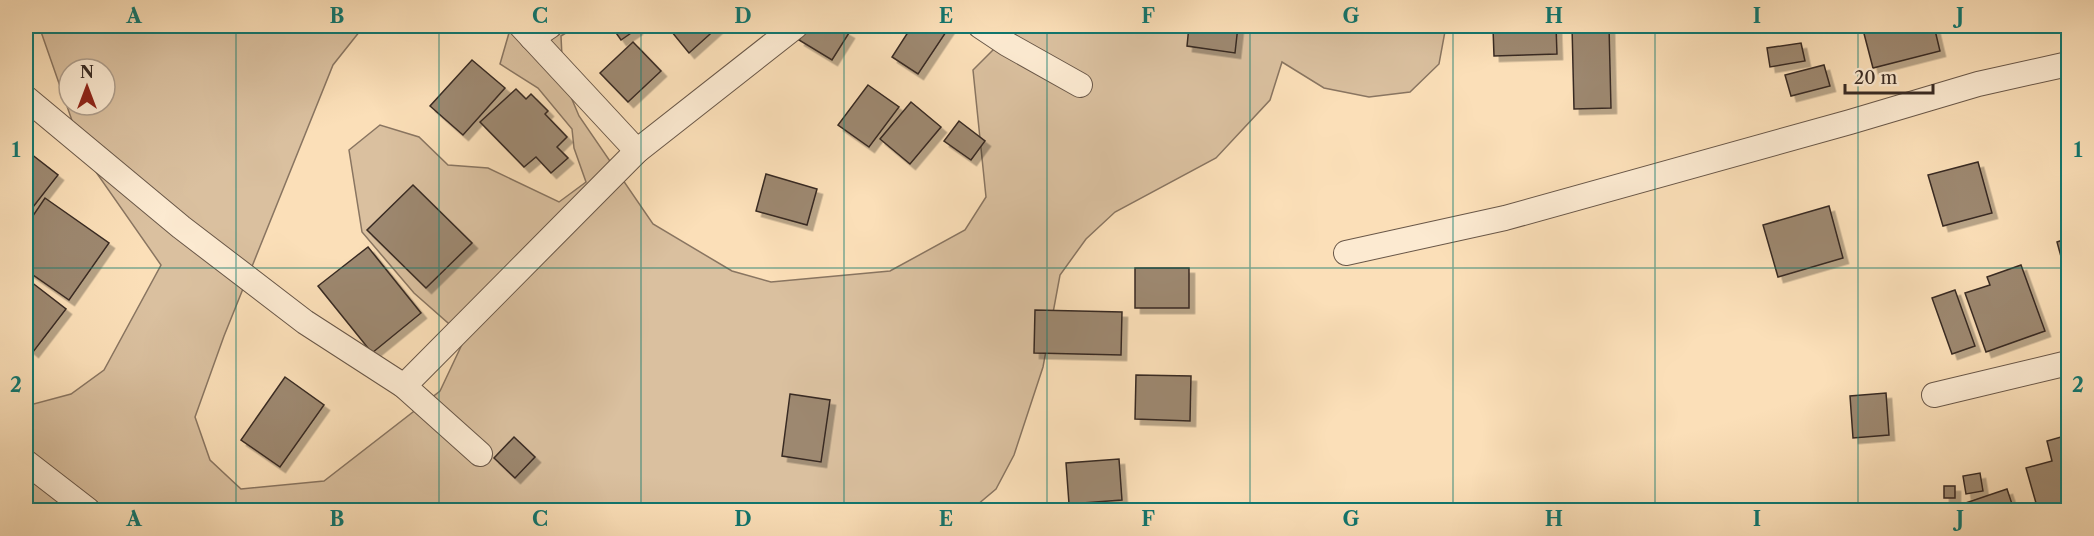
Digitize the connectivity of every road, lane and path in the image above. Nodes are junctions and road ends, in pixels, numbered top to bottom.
1 (796, 26) edge
2 (980, 26) edge
3 (534, 30) edge
4 (2068, 64) edge
5 (1080, 84) dead end
6 (26, 98) edge
7 (637, 151) junction
8 (1347, 253) dead end
9 (2068, 363) edge
10 (404, 386) junction
11 (1934, 395) dead end
12 (480, 454) dead end
13 (26, 462) edge
14 (88, 510) edge

1 - 7 street
2 - 5 street
3 - 7 street
4 - 8 street
6 - 10 street
7 - 10 street
9 - 11 street
10 - 12 street
13 - 14 street

